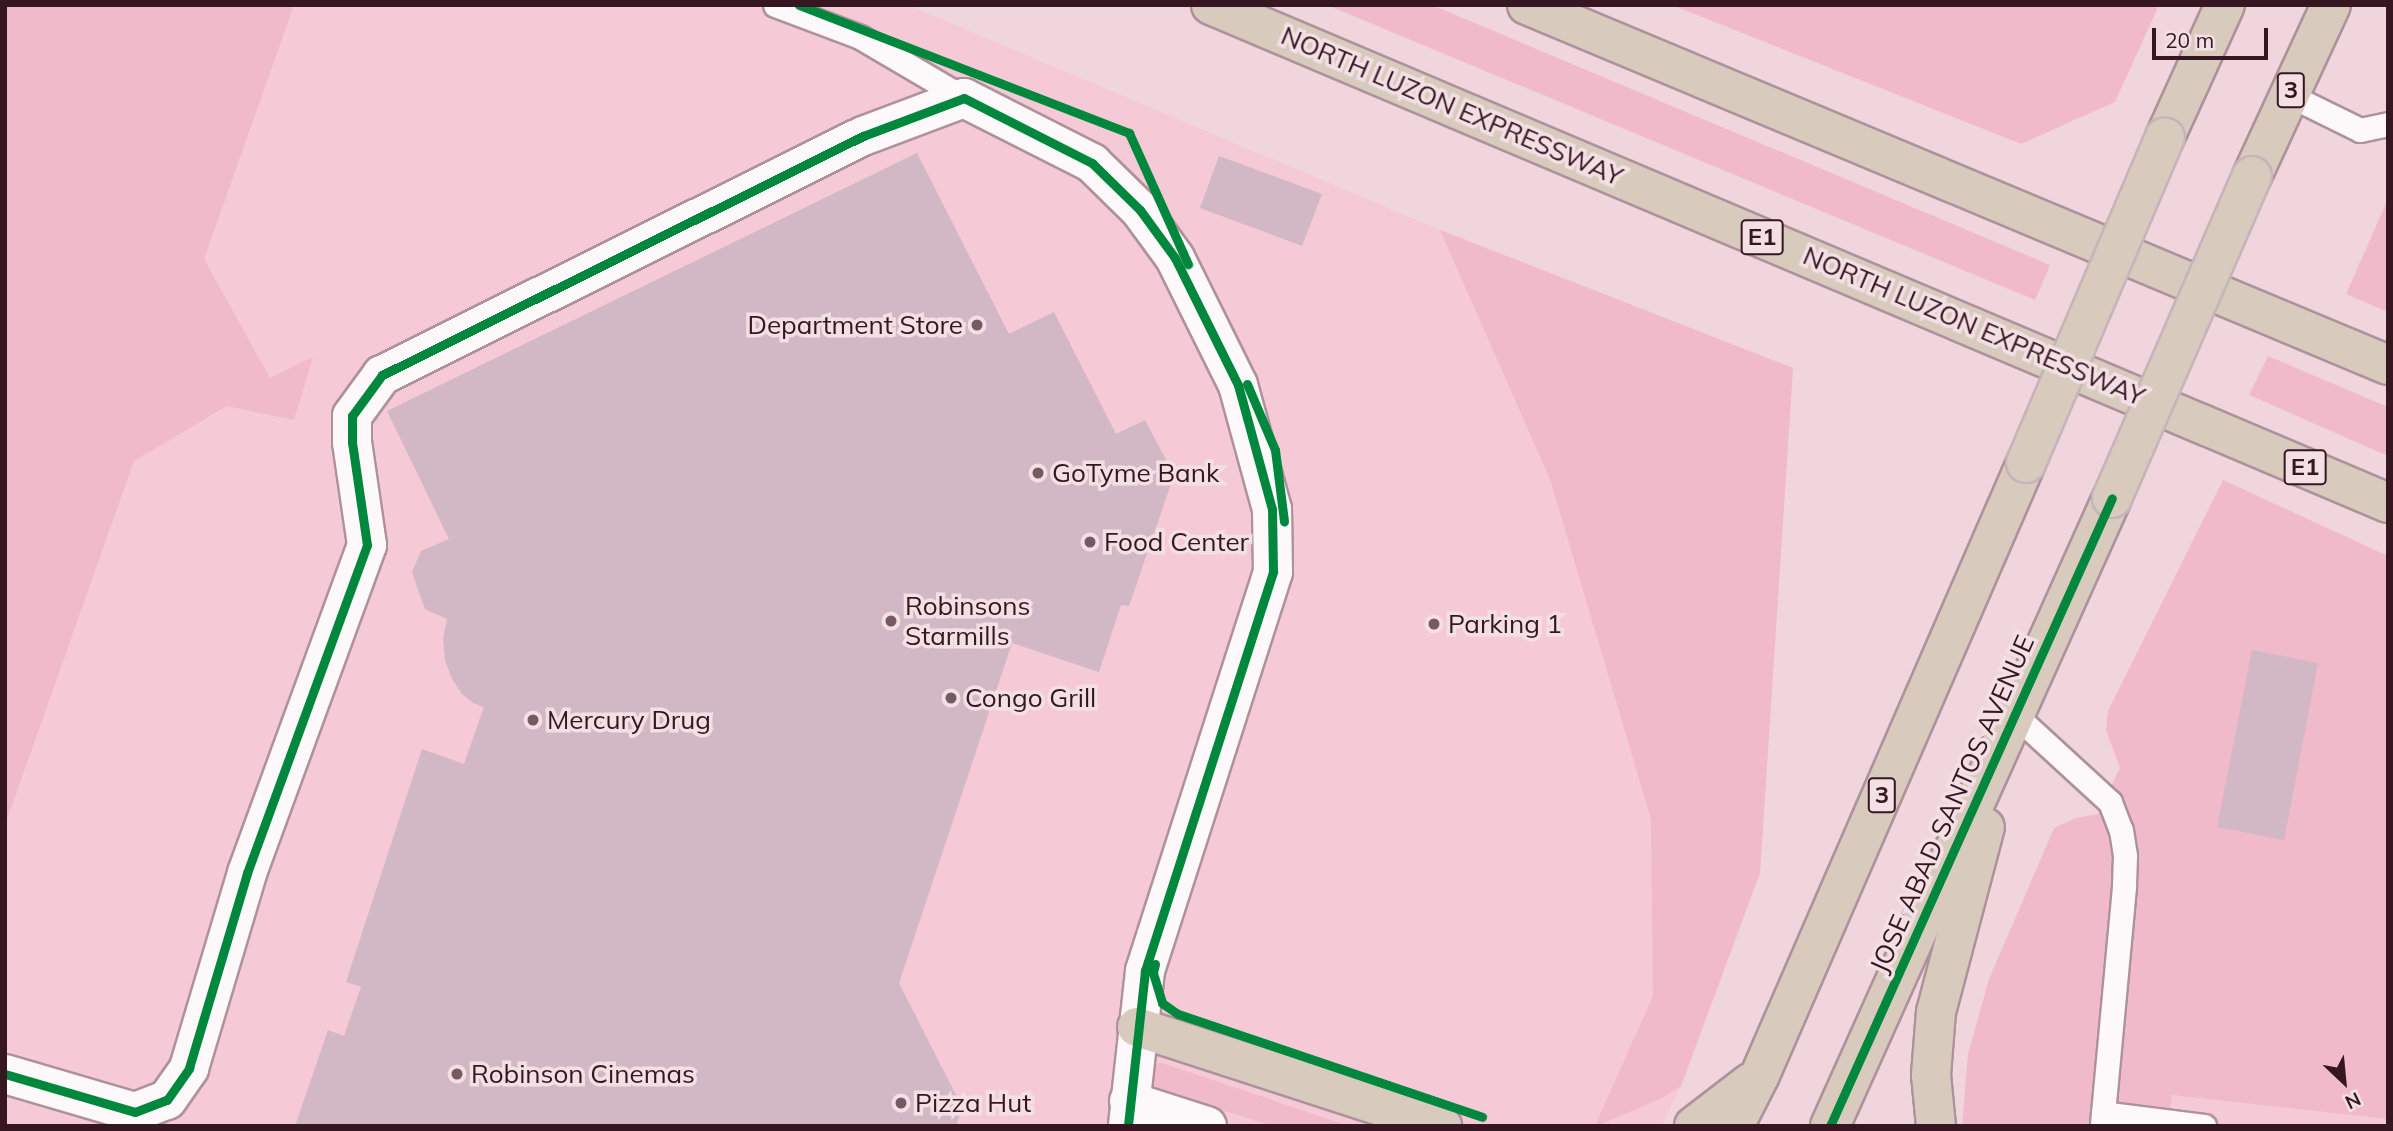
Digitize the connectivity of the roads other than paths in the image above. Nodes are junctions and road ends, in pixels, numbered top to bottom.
1 (775, 5) edge
2 (1211, 5) edge
3 (1527, 5) edge
4 (2225, 5) edge
5 (2331, 5) edge
6 (2289, 95) junction
7 (964, 98) junction
8 (2388, 124) edge
9 (2388, 365) edge
10 (2388, 503) edge
11 (2015, 715) junction
12 (1136, 1027) junction
13 (5, 1074) edge
14 (1759, 1075) junction
15 (1128, 1114) edge
16 (2103, 1119) edge
17 (1207, 1126) edge
18 (1442, 1126) edge
19 (1694, 1126) edge
20 (1734, 1126) edge
21 (1830, 1126) edge
22 (1936, 1126) edge
23 (2204, 1126) edge

1 - 7 lane
2 - 10 highway, NORTH LUZON EXPRESSWAY / E1
3 - 9 highway
4 - 14 highway, 3, bridge
5 - 6 highway, JOSE ABAD SANTOS AVENUE / 3
6 - 8 lane
6 - 11 highway, JOSE ABAD SANTOS AVENUE / 3, bridge
7 - 12 street
7 - 13 street
11 - 16 lane
11 - 21 highway, JOSE ABAD SANTOS AVENUE / 3
11 - 22 highway
12 - 15 street
12 - 18 highway
14 - 19 highway
14 - 20 highway, 3
15 - 17 street
16 - 23 lane

